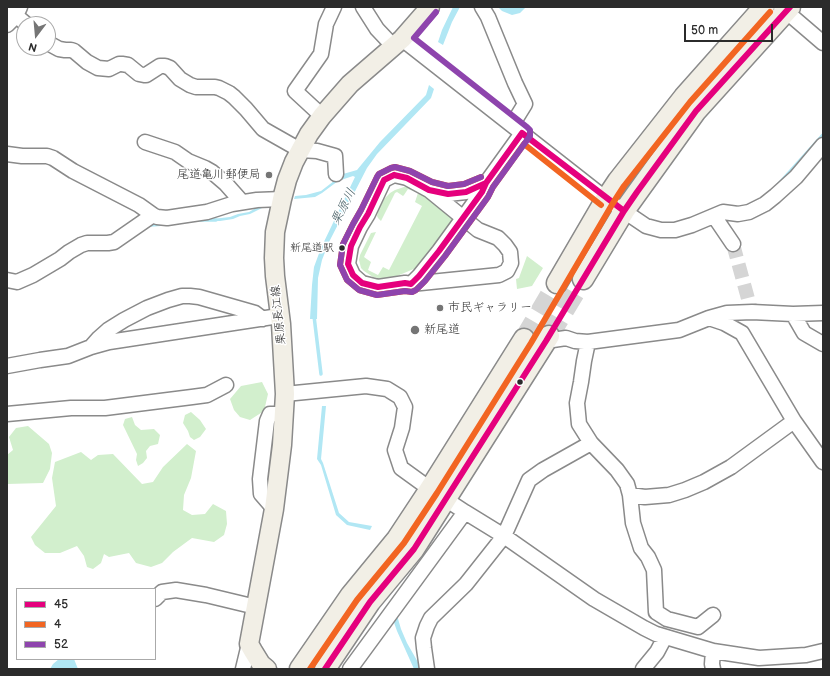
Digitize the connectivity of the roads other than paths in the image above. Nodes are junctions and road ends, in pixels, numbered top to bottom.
1 (334, 7) edge
2 (363, 7) edge
3 (430, 7) edge
4 (764, 7) edge
5 (786, 8) edge
6 (486, 10) edge
7 (398, 43) junction
8 (823, 43) edge
9 (56, 47) edge
10 (322, 116) junction
11 (517, 129) junction
12 (145, 142) dead end
13 (823, 145) edge
14 (300, 150) junction
15 (7, 154) edge
16 (336, 174) dead end
17 (486, 183) junction
18 (429, 190) junction
19 (606, 198) junction
20 (282, 199) junction
21 (242, 202) junction
22 (624, 211) junction
23 (153, 215) junction
24 (714, 216) junction
25 (464, 218) junction
26 (733, 244) tunnel mouth
27 (583, 279) tunnel mouth
28 (7, 280) edge
29 (557, 282) tunnel mouth
30 (411, 284) junction
31 (823, 312) edge
32 (793, 314) junction
33 (271, 317) junction
34 (709, 318) junction
35 (524, 339) tunnel mouth
36 (548, 339) joint
37 (588, 342) junction
38 (823, 344) edge
39 (91, 347) junction
40 (7, 366) edge
41 (226, 385) dead end
42 (286, 394) junction
43 (7, 414) edge
44 (794, 421) junction
45 (591, 443) junction
46 (823, 462) edge
47 (438, 494) junction
48 (630, 495) junction
49 (465, 512) junction
50 (504, 536) junction
51 (156, 598) edge
52 (256, 607) junction
53 (656, 612) junction
54 (713, 615) dead end
55 (644, 628) junction
56 (665, 636) junction
57 (249, 644) junction
58 (713, 651) junction
59 (823, 651) edge
60 (244, 669) edge
61 (267, 669) edge
62 (300, 669) edge
63 (325, 669) edge
64 (350, 669) edge
65 (428, 669) edge
66 (643, 669) edge
67 (713, 669) edge

1 - 10 street
2 - 7 street
3 - 7 main road, 栗原長江線
4 - 19 highway
5 - 8 street
5 - 22 highway
6 - 11 street
7 - 10 main road, 栗原長江線
7 - 11 street
9 - 14 street
10 - 14 main road, 栗原長江線
11 - 17 street
11 - 19 street
12 - 21 street
13 - 24 street
14 - 16 street
14 - 20 main road, 栗原長江線
15 - 23 street
17 - 18 street
17 - 25 street
18 - 25 street
18 - 30 street
19 - 22 street
19 - 29 highway
20 - 21 street
20 - 33 main road, 栗原長江線
21 - 23 street
22 - 24 street
22 - 27 highway
23 - 28 street
24 - 26 street
25 - 30 street
25 - 30 street
31 - 32 street
32 - 34 street
32 - 38 street
33 - 39 street
33 - 39 street
33 - 42 main road, 栗原長江線
34 - 37 street
34 - 44 street
35 - 47 highway
36 - 37 street
36 - 47 highway
37 - 45 street
39 - 40 street
41 - 43 street
42 - 47 street
42 - 52 main road, 栗原長江線
44 - 46 street
44 - 48 street
45 - 48 street
45 - 50 street
47 - 49 street
47 - 62 highway
47 - 63 highway
48 - 53 street
49 - 50 street
49 - 64 street
50 - 55 street
50 - 65 street
51 - 52 street
52 - 57 main road, 栗原長江線
53 - 54 street
53 - 55 street
55 - 56 street
56 - 58 street
56 - 66 street
57 - 60 street
57 - 61 main road
58 - 59 street
58 - 67 street

